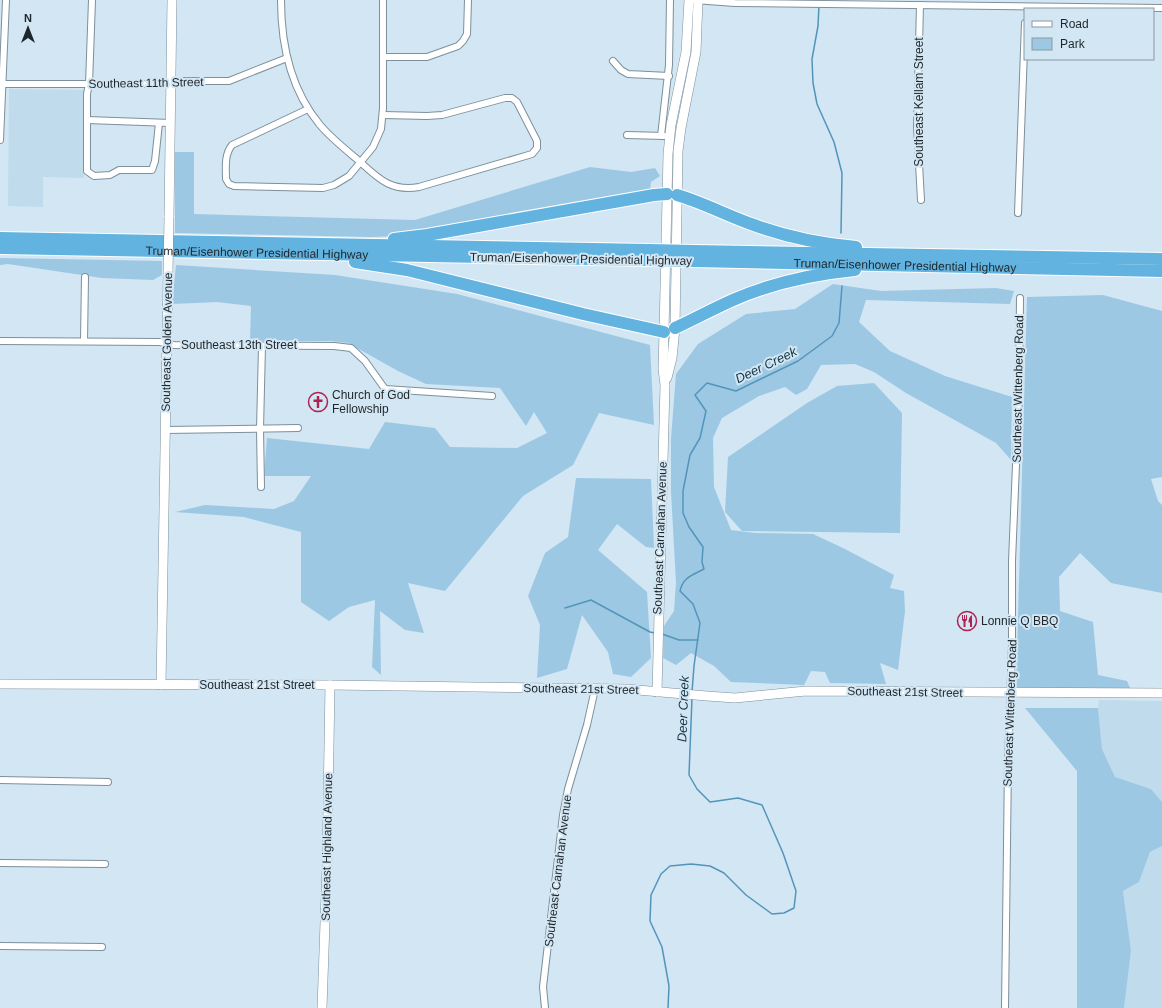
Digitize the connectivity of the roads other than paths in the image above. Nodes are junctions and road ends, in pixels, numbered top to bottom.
1 (6, 0) edge
2 (92, 0) edge
3 (172, 0) edge
4 (281, 0) edge
5 (383, 0) edge
6 (468, 0) edge
7 (670, 0) edge
8 (690, 0) edge
9 (698, 0) edge
10 (920, 5) junction
11 (1026, 8) edge
12 (1162, 8) edge
13 (1024, 50) edge
14 (383, 57) junction
15 (287, 58) junction
16 (613, 61) dead end
17 (668, 76) junction
18 (171, 83) junction
19 (1, 84) edge
20 (89, 84) junction
21 (308, 109) junction
22 (383, 115) junction
23 (1, 118) edge
24 (87, 120) junction
25 (159, 123) junction
26 (171, 123) junction
27 (627, 135) dead end
28 (665, 136) junction
29 (0, 140) edge
30 (361, 162) junction
31 (672, 194) junction
32 (920, 200) dead end
33 (1018, 213) dead end
34 (0, 237) edge
35 (318, 244) junction
36 (0, 248) edge
37 (254, 253) junction
38 (648, 255) junction
39 (693, 256) junction
40 (951, 256) junction
41 (1162, 259) edge
42 (921, 265) junction
43 (1162, 270) edge
44 (85, 277) dead end
45 (1020, 298) dead end
46 (669, 330) junction
47 (0, 341) edge
48 (84, 341) junction
49 (166, 343) junction
50 (262, 346) junction
51 (492, 396) dead end
52 (298, 428) dead end
53 (260, 429) junction
54 (165, 430) junction
55 (261, 487) dead end
56 (0, 684) edge
57 (161, 685) junction
58 (330, 685) junction
59 (595, 689) junction
60 (657, 692) junction
61 (1011, 692) junction
62 (1162, 693) edge
63 (0, 780) edge
64 (108, 782) dead end
65 (0, 862) edge
66 (105, 864) dead end
67 (0, 946) edge
68 (102, 947) dead end
69 (322, 1008) edge
70 (545, 1008) edge
71 (1005, 1008) edge

1 - 19 street
2 - 20 street
3 - 18 street, Southeast Golden Avenue
4 - 15 street
5 - 14 street
6 - 14 street
7 - 17 street
8 - 9 street
8 - 28 street
9 - 10 street
9 - 31 street
10 - 11 street
10 - 32 street, Southeast Kellam Street
11 - 12 street
13 - 33 street
14 - 22 street
15 - 18 street, Southeast 11th Street
15 - 21 street
16 - 17 street
17 - 28 street
18 - 20 street, Southeast 11th Street
18 - 26 street, Southeast Golden Avenue
19 - 20 street, Southeast 11th Street
19 - 23 street
20 - 24 street
21 - 30 street
21 - 30 street
22 - 30 street
22 - 30 street
23 - 29 street
24 - 25 street
24 - 25 street
25 - 26 street
26 - 49 street, Southeast Golden Avenue, bridge
27 - 28 street
28 - 31 street
31 - 35 highway
31 - 40 highway
31 - 46 street, Southeast Carnahan Avenue
34 - 35 highway, Truman/Eisenhower Presidential Highway
35 - 38 highway, Truman/Eisenhower Presidential Highway
36 - 37 highway, Truman/Eisenhower Presidential Highway
37 - 38 highway, Truman/Eisenhower Presidential Highway
37 - 46 highway
38 - 39 highway, Truman/Eisenhower Presidential Highway, bridge
39 - 40 highway, Truman/Eisenhower Presidential Highway
39 - 42 highway, Truman/Eisenhower Presidential Highway
40 - 41 highway, Truman/Eisenhower Presidential Highway
42 - 43 highway, Truman/Eisenhower Presidential Highway
42 - 46 highway
44 - 48 street
45 - 61 street, Southeast Wittenberg Road
46 - 60 street, Southeast Carnahan Avenue
47 - 48 street, Southeast 13th Street
48 - 49 street, Southeast 13th Street
49 - 50 street, Southeast 13th Street
49 - 54 street, Southeast Golden Avenue
50 - 51 street, Southeast 13th Street
50 - 53 street
52 - 53 street
53 - 54 street
53 - 55 street
54 - 57 street, Southeast Golden Avenue
56 - 57 street, Southeast 21st Street
57 - 58 street, Southeast 21st Street
58 - 59 street, Southeast 21st Street
58 - 69 street, Southeast Highland Avenue
59 - 60 street, Southeast 21st Street
59 - 70 street, Southeast Carnahan Avenue
60 - 61 street, Southeast 21st Street
61 - 62 street, Southeast 21st Street
61 - 71 street, Southeast Wittenberg Road
63 - 64 street
65 - 66 street
67 - 68 street

